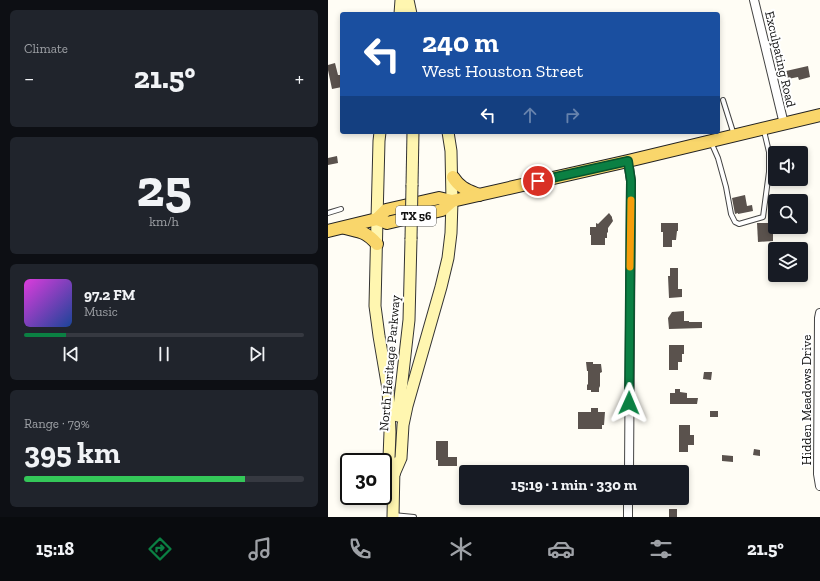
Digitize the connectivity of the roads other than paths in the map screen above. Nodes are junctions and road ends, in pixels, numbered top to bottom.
1 (400, 0) edge
2 (404, 0) edge
3 (408, 0) edge
4 (754, 0) edge
5 (400, 12) edge
6 (406, 12) edge
7 (411, 12) edge
8 (723, 100) dead end
9 (820, 116) edge
10 (784, 124) junction
11 (764, 128) junction
12 (380, 134) edge
13 (413, 134) edge
14 (448, 134) edge
15 (734, 135) junction
16 (711, 141) junction
17 (628, 161) junction
18 (452, 177) junction
19 (479, 195) junction
20 (452, 201) junction
21 (341, 209) dead end
22 (328, 213) edge
23 (377, 220) junction
24 (341, 228) junction
25 (328, 231) edge
26 (377, 244) junction
27 (820, 313) edge
28 (629, 465) edge
29 (394, 474) junction
30 (820, 486) edge
31 (628, 505) edge
32 (393, 516) edge
33 (414, 517) edge
34 (628, 517) edge

1 - 5 main road
2 - 6 main road
3 - 7 main road
4 - 10 street, Exculpating Road
8 - 15 lane
9 - 10 main road, TX 56
10 - 11 main road, TX 56
11 - 15 main road, TX 56
11 - 16 lane
12 - 23 main road
13 - 29 main road, North Heritage Parkway, bridge
14 - 18 main road
15 - 16 main road, TX 56
16 - 17 main road, TX 56
17 - 19 main road, TX 56
17 - 28 street
18 - 19 main road
18 - 20 main road
19 - 20 main road, TX 56
20 - 23 main road, TX 56
20 - 29 main road
21 - 22 lane
23 - 24 main road, TX 56
23 - 26 main road
24 - 25 main road, TX 56
24 - 26 main road
26 - 29 main road
27 - 30 street, Hidden Meadows Drive
29 - 32 main road, North Heritage Parkway
31 - 34 street
32 - 33 lane

